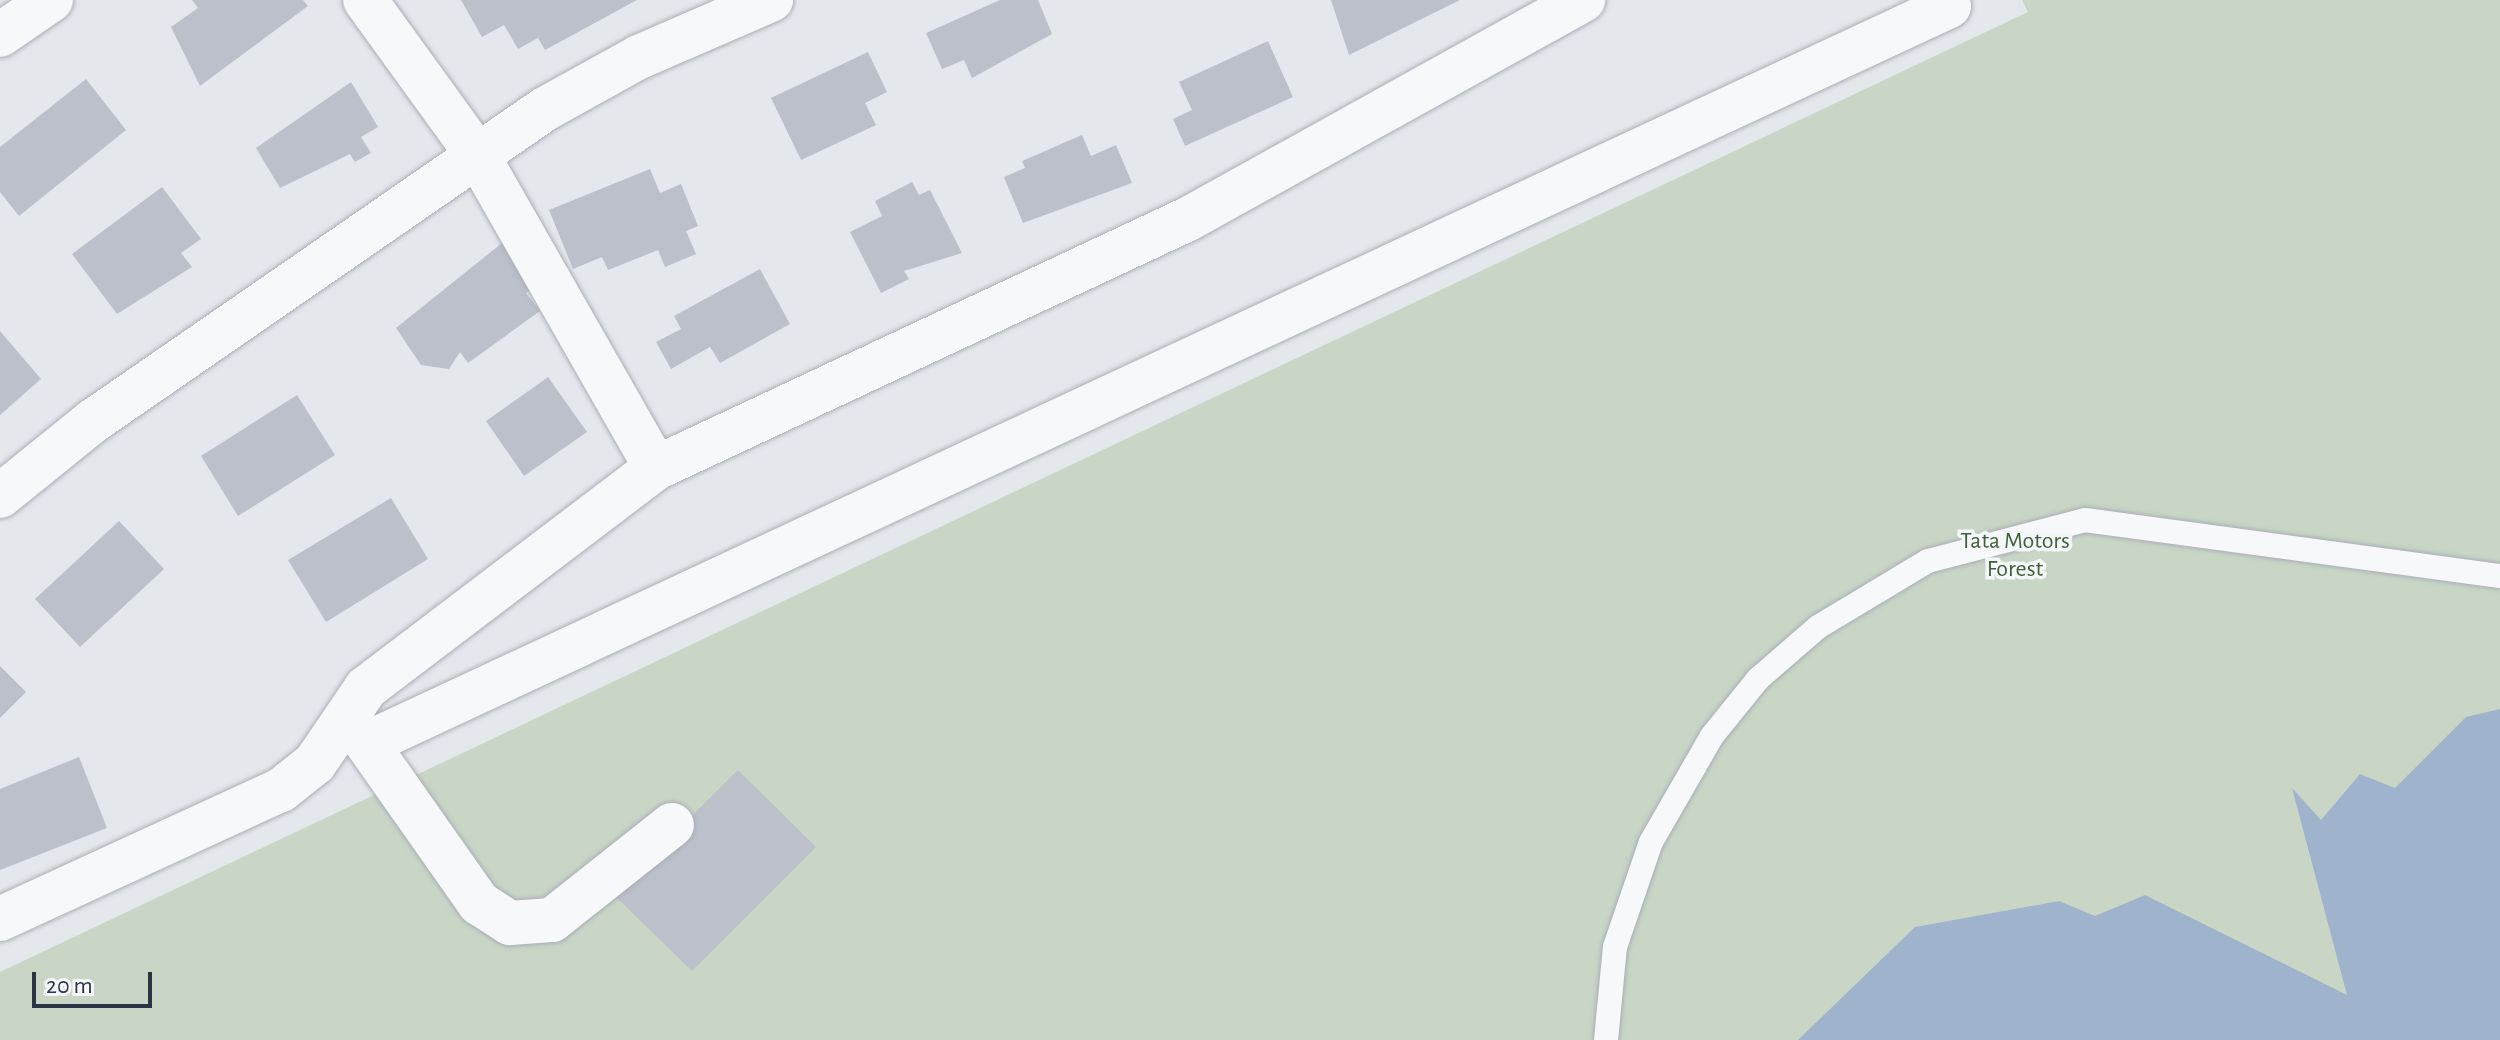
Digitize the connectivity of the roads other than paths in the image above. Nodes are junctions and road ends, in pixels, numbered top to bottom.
1 (51, 0) edge
2 (365, 0) edge
3 (771, 0) edge
4 (1583, 0) edge
5 (1946, 0) edge
6 (0, 35) edge
7 (478, 156) junction
8 (656, 468) junction
9 (0, 496) edge
10 (2500, 576) edge
11 (358, 729) junction
12 (672, 825) dead end
13 (0, 919) edge
14 (1606, 1040) edge

1 - 6 street
2 - 7 street
3 - 7 street
4 - 8 street
5 - 11 street
7 - 8 street
7 - 9 street
8 - 11 street
10 - 14 lane
11 - 12 street
11 - 13 street

